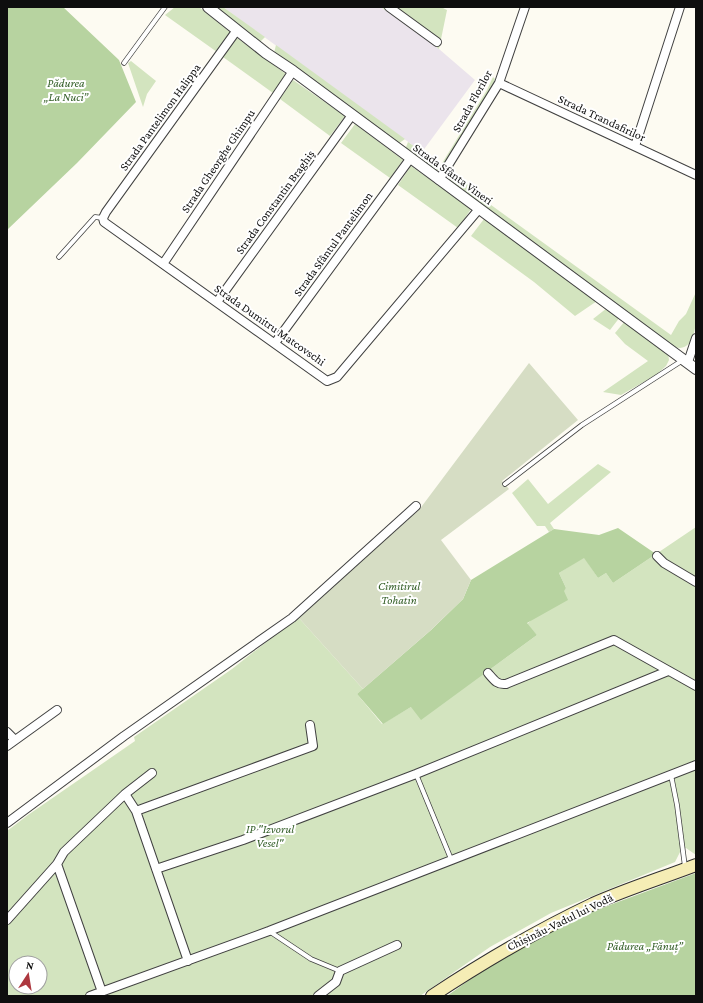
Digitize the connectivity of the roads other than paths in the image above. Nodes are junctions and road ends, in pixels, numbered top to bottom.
1 (165, 7) edge
2 (208, 7) edge
3 (389, 7) edge
4 (525, 7) edge
5 (680, 7) edge
6 (237, 30) junction
7 (437, 42) dead end
8 (124, 63) dead end
9 (293, 71) junction
10 (499, 83) junction
11 (352, 115) junction
12 (635, 146) junction
13 (410, 158) junction
14 (696, 175) edge
15 (439, 180) junction
16 (479, 209) junction
17 (103, 218) junction
18 (59, 257) dead end
19 (163, 264) junction
20 (218, 302) junction
21 (696, 338) edge
22 (275, 343) junction
23 (686, 361) junction
24 (696, 369) edge
25 (504, 484) dead end
26 (416, 506) dead end
27 (658, 556) dead end
28 (696, 582) edge
29 (668, 671) junction
30 (488, 673) dead end
31 (696, 686) edge
32 (56, 710) dead end
33 (310, 725) dead end
34 (7, 732) edge
35 (15, 740) junction
36 (7, 746) edge
37 (696, 765) edge
38 (152, 773) dead end
39 (416, 774) junction
40 (671, 774) junction
41 (126, 794) junction
42 (136, 811) junction
43 (7, 823) edge
44 (452, 859) junction
45 (57, 864) junction
46 (690, 868) edge
47 (156, 870) junction
48 (7, 920) edge
49 (269, 931) junction
50 (397, 945) dead end
51 (188, 961) junction
52 (340, 972) junction
53 (102, 992) junction
54 (90, 996) edge
55 (318, 996) edge
56 (432, 996) edge

1 - 8 lane
2 - 6 street, Strada Sfânta Vineri
3 - 7 street
4 - 10 street, Strada Florilor
5 - 12 street
6 - 9 street, Strada Sfânta Vineri
6 - 17 street, Strada Pantelimon Halippa
9 - 11 street, Strada Sfânta Vineri
9 - 19 street, Strada Gheorghe Ghimpu
10 - 12 street, Strada Trandafirilor
10 - 15 street, Strada Florilor
11 - 13 street, Strada Sfânta Vineri
11 - 20 street, Strada Constantin Braghiş
12 - 14 street, Strada Trandafirilor
13 - 15 street, Strada Sfânta Vineri
13 - 22 street, Strada Sfântul Pantelimon
15 - 16 street, Strada Sfânta Vineri
16 - 22 street, Strada Dumitru Matcovschi
16 - 23 street, Strada Sfânta Vineri
17 - 18 lane
17 - 19 street, Strada Dumitru Matcovschi
19 - 20 street, Strada Dumitru Matcovschi
20 - 22 street, Strada Dumitru Matcovschi
21 - 23 street
23 - 24 street, Strada Sfânta Vineri
23 - 25 lane
26 - 43 street
27 - 28 street
29 - 30 street
29 - 31 street
29 - 39 street
32 - 35 street
33 - 42 street
34 - 35 street
35 - 36 street
37 - 40 street
38 - 41 street
39 - 44 lane
39 - 47 street
40 - 44 street
40 - 46 lane
41 - 42 street
41 - 45 street
42 - 47 street
44 - 49 street
45 - 48 street
45 - 53 street
46 - 56 main road, Chișinău-Vadul lui Vodă
47 - 51 street
49 - 51 street
49 - 52 lane
50 - 52 street
51 - 53 street
52 - 55 street
53 - 54 street

